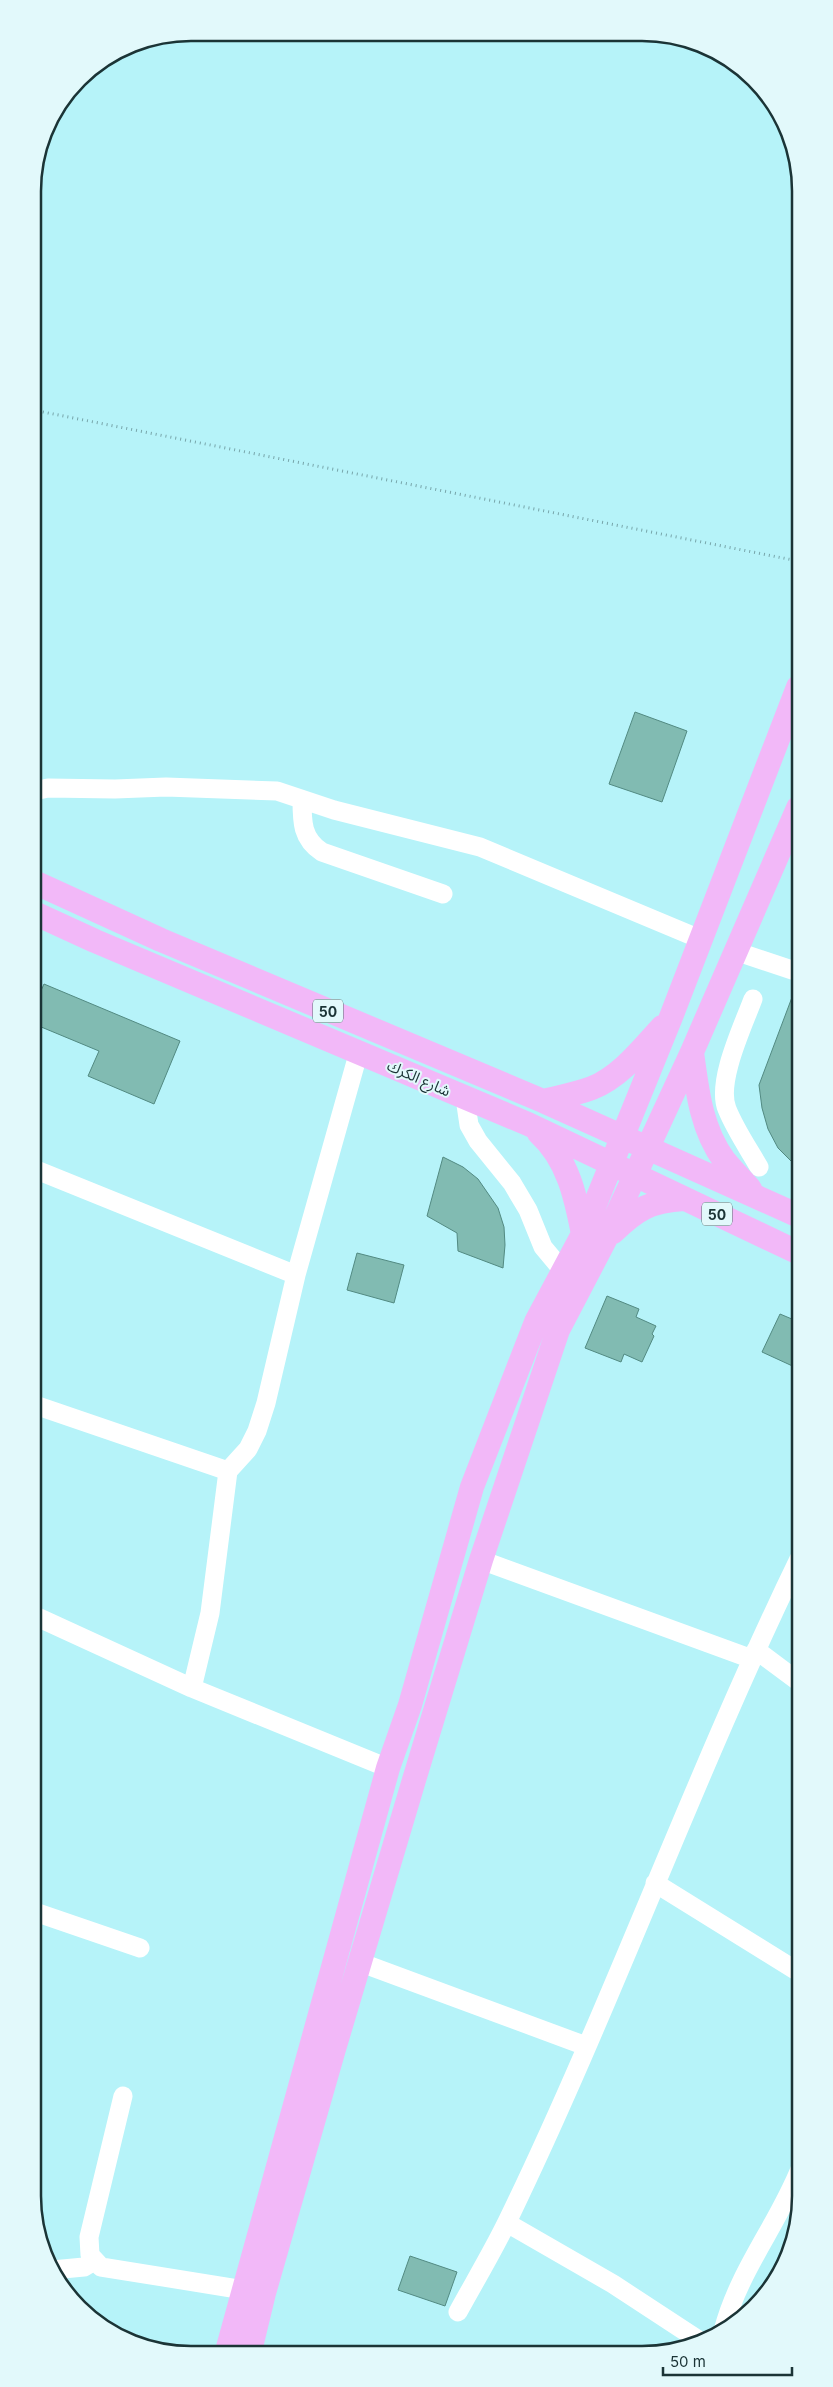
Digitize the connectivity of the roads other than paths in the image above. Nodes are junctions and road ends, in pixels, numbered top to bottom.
1 (792, 703) edge
2 (42, 789) edge
3 (302, 800) junction
4 (792, 830) edge
5 (42, 892) edge
6 (443, 894) dead end
7 (42, 916) edge
8 (700, 939) junction
9 (735, 951) junction
10 (792, 970) edge
11 (753, 999) dead end
12 (672, 1017) junction
13 (359, 1051) junction
14 (692, 1052) junction
15 (465, 1098) junction
16 (543, 1101) junction
17 (726, 1108) junction
18 (703, 1116) junction
19 (528, 1124) junction
20 (623, 1136) junction
21 (648, 1147) junction
22 (612, 1164) junction
23 (758, 1166) dead end
24 (42, 1172) edge
25 (635, 1175) junction
26 (755, 1195) junction
27 (684, 1199) junction
28 (791, 1212) edge
29 (595, 1236) junction
30 (791, 1249) edge
31 (564, 1272) junction
32 (296, 1275) junction
33 (41, 1408) edge
34 (228, 1471) junction
35 (481, 1560) junction
36 (791, 1575) edge
37 (41, 1619) edge
38 (754, 1655) junction
39 (791, 1677) edge
40 (192, 1688) junction
41 (388, 1768) junction
42 (655, 1883) junction
43 (41, 1914) edge
44 (140, 1948) dead end
45 (359, 1962) junction
46 (791, 1967) edge
47 (586, 2046) junction
48 (123, 2096) dead end
49 (791, 2204) edge
50 (507, 2222) junction
51 (94, 2261) junction
52 (60, 2269) edge
53 (244, 2290) junction
54 (458, 2312) dead end
55 (726, 2320) edge
56 (693, 2337) edge
57 (229, 2346) edge
58 (251, 2346) edge

1 - 8 main road
2 - 3 street
3 - 6 street
3 - 8 street
4 - 9 main road
5 - 16 main road, شارع الكرك / 50
7 - 13 main road, شارع الكرك / 50
8 - 12 main road
9 - 10 street
9 - 14 main road
11 - 17 street
12 - 16 main road
12 - 20 main road
13 - 15 main road, شارع الكرك / 50
13 - 32 street
14 - 18 main road
14 - 21 main road
15 - 19 main road, شارع الكرك / 50
15 - 31 street
16 - 20 main road, شارع الكرك / 50
17 - 18 street
17 - 23 street
18 - 26 main road
19 - 22 main road, شارع الكرك / 50
19 - 29 main road
20 - 21 main road, شارع الكرك / 50
20 - 22 main road
21 - 25 main road
21 - 26 main road, شارع الكرك / 50
22 - 25 main road, شارع الكرك / 50
22 - 29 main road
24 - 32 street
25 - 27 main road, شارع الكرك / 50
25 - 29 main road
26 - 28 main road, شارع الكرك / 50
27 - 29 main road
27 - 30 main road, شارع الكرك / 50
29 - 31 main road
29 - 35 main road
31 - 41 main road
32 - 34 street
33 - 34 street
34 - 40 street
35 - 38 street
35 - 45 main road
36 - 38 street
37 - 40 street
38 - 39 street
38 - 42 street
40 - 41 street
41 - 53 main road
42 - 46 street
42 - 47 street
43 - 44 street
45 - 47 street
45 - 58 main road
47 - 50 street
48 - 51 street
49 - 55 street
50 - 54 street
50 - 56 street
51 - 52 street
51 - 53 street
53 - 57 main road

